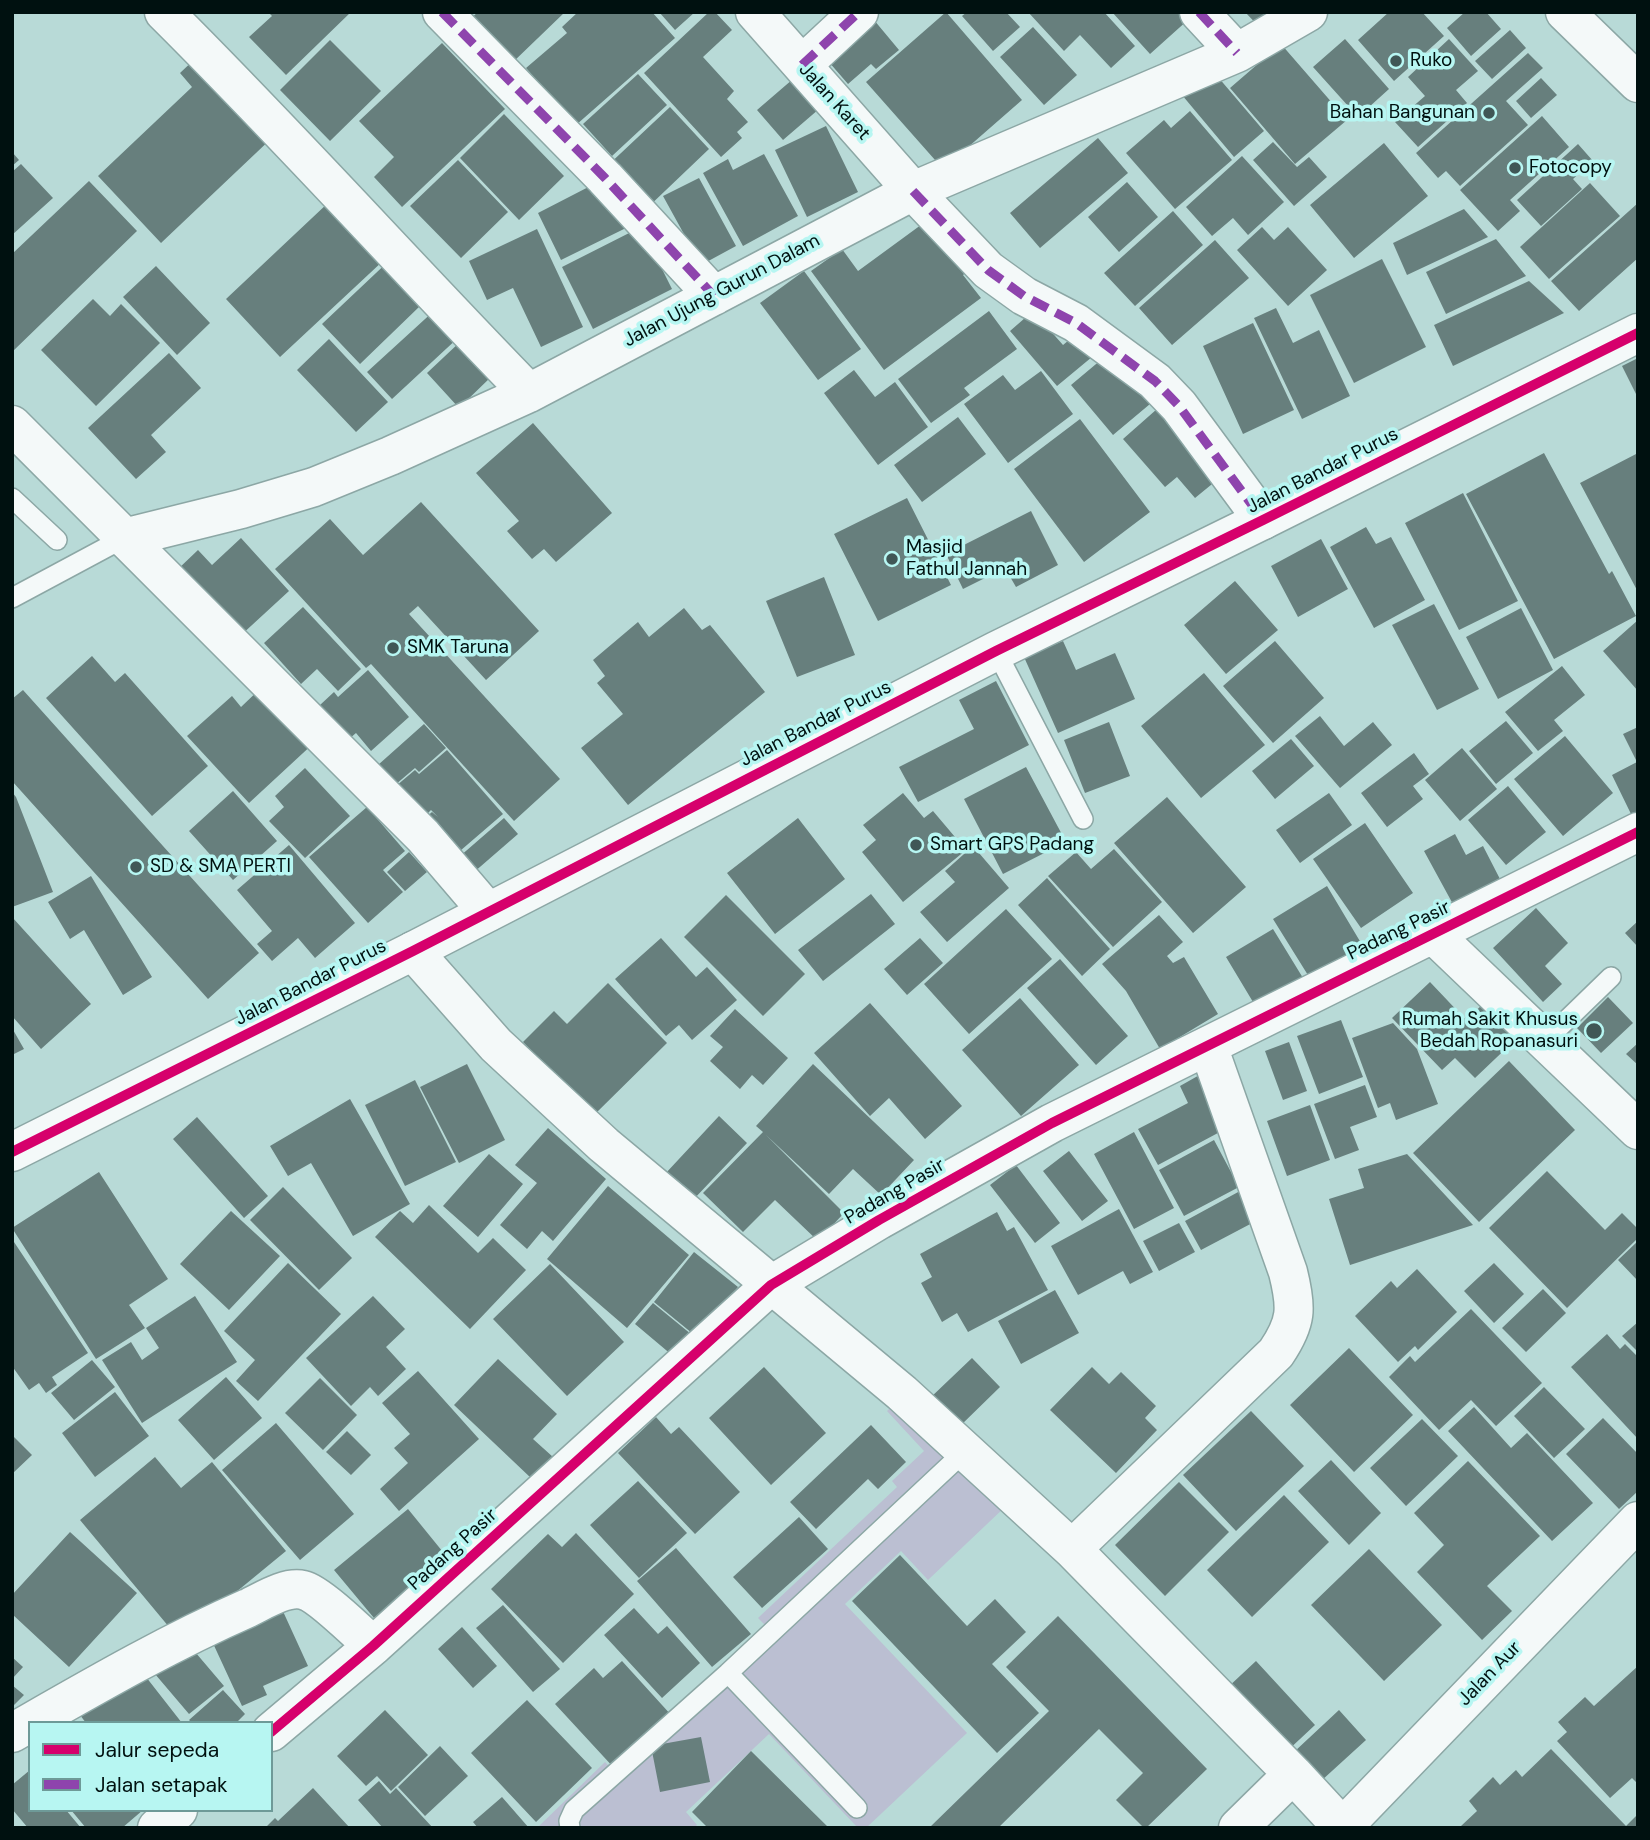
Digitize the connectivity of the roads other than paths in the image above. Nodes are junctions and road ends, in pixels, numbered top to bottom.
1 (164, 12) edge
2 (442, 12) edge
3 (755, 12) edge
4 (859, 12) edge
5 (1199, 12) edge
6 (1308, 12) edge
7 (1565, 12) edge
8 (1237, 53) junction
9 (802, 65) junction
10 (1638, 83) edge
11 (913, 191) junction
12 (714, 296) junction
13 (1638, 333) edge
14 (529, 393) junction
15 (12, 425) edge
16 (12, 498) edge
17 (1263, 520) junction
18 (124, 538) junction
19 (57, 540) dead end
20 (12, 598) edge
21 (996, 651) junction
22 (1083, 819) dead end
23 (1638, 832) edge
24 (488, 912) junction
25 (1433, 934) junction
26 (413, 951) junction
27 (1611, 977) dead end
28 (1546, 1040) junction
29 (1208, 1046) junction
30 (1638, 1130) edge
31 (12, 1152) edge
32 (771, 1285) junction
33 (964, 1452) junction
34 (1638, 1521) edge
35 (1072, 1549) junction
36 (373, 1646) junction
37 (728, 1673) junction
38 (33, 1721) edge
39 (28, 1724) edge
40 (273, 1730) edge
41 (12, 1733) edge
42 (1293, 1774) junction
43 (857, 1808) dead end
44 (176, 1812) edge
45 (157, 1828) edge
46 (570, 1828) edge
47 (1238, 1828) edge
48 (1343, 1828) edge

1 - 14 street
2 - 12 street
3 - 9 street, Jalan Karet
4 - 9 street
5 - 8 street
6 - 8 street, Jalan Ujung Gurun Dalam
7 - 10 street
8 - 11 street, Jalan Ujung Gurun Dalam
9 - 11 street, Jalan Karet
11 - 12 street, Jalan Ujung Gurun Dalam
11 - 17 street, Jalan Karet
12 - 14 street, Jalan Ujung Gurun Dalam
13 - 17 street, Jalan Bandar Purus
14 - 18 street, Jalan Ujung Gurun Dalam
15 - 18 street
16 - 19 lane
17 - 21 street, Jalan Bandar Purus
18 - 20 lane
18 - 24 street
21 - 22 lane
21 - 24 street, Jalan Bandar Purus
23 - 25 street, Padang Pasir
24 - 26 street, Jalan Bandar Purus
25 - 28 street
25 - 29 street, Padang Pasir
26 - 31 street, Jalan Bandar Purus
26 - 32 street
27 - 28 lane
28 - 30 street
29 - 32 street, Padang Pasir
29 - 35 street
32 - 33 street
32 - 36 street, Padang Pasir
33 - 35 street
33 - 37 lane
34 - 48 street, Jalan Aur
35 - 42 street
36 - 38 street
36 - 40 street, Padang Pasir
37 - 43 lane
37 - 46 lane
39 - 41 street
42 - 47 street
42 - 48 street
44 - 45 street

